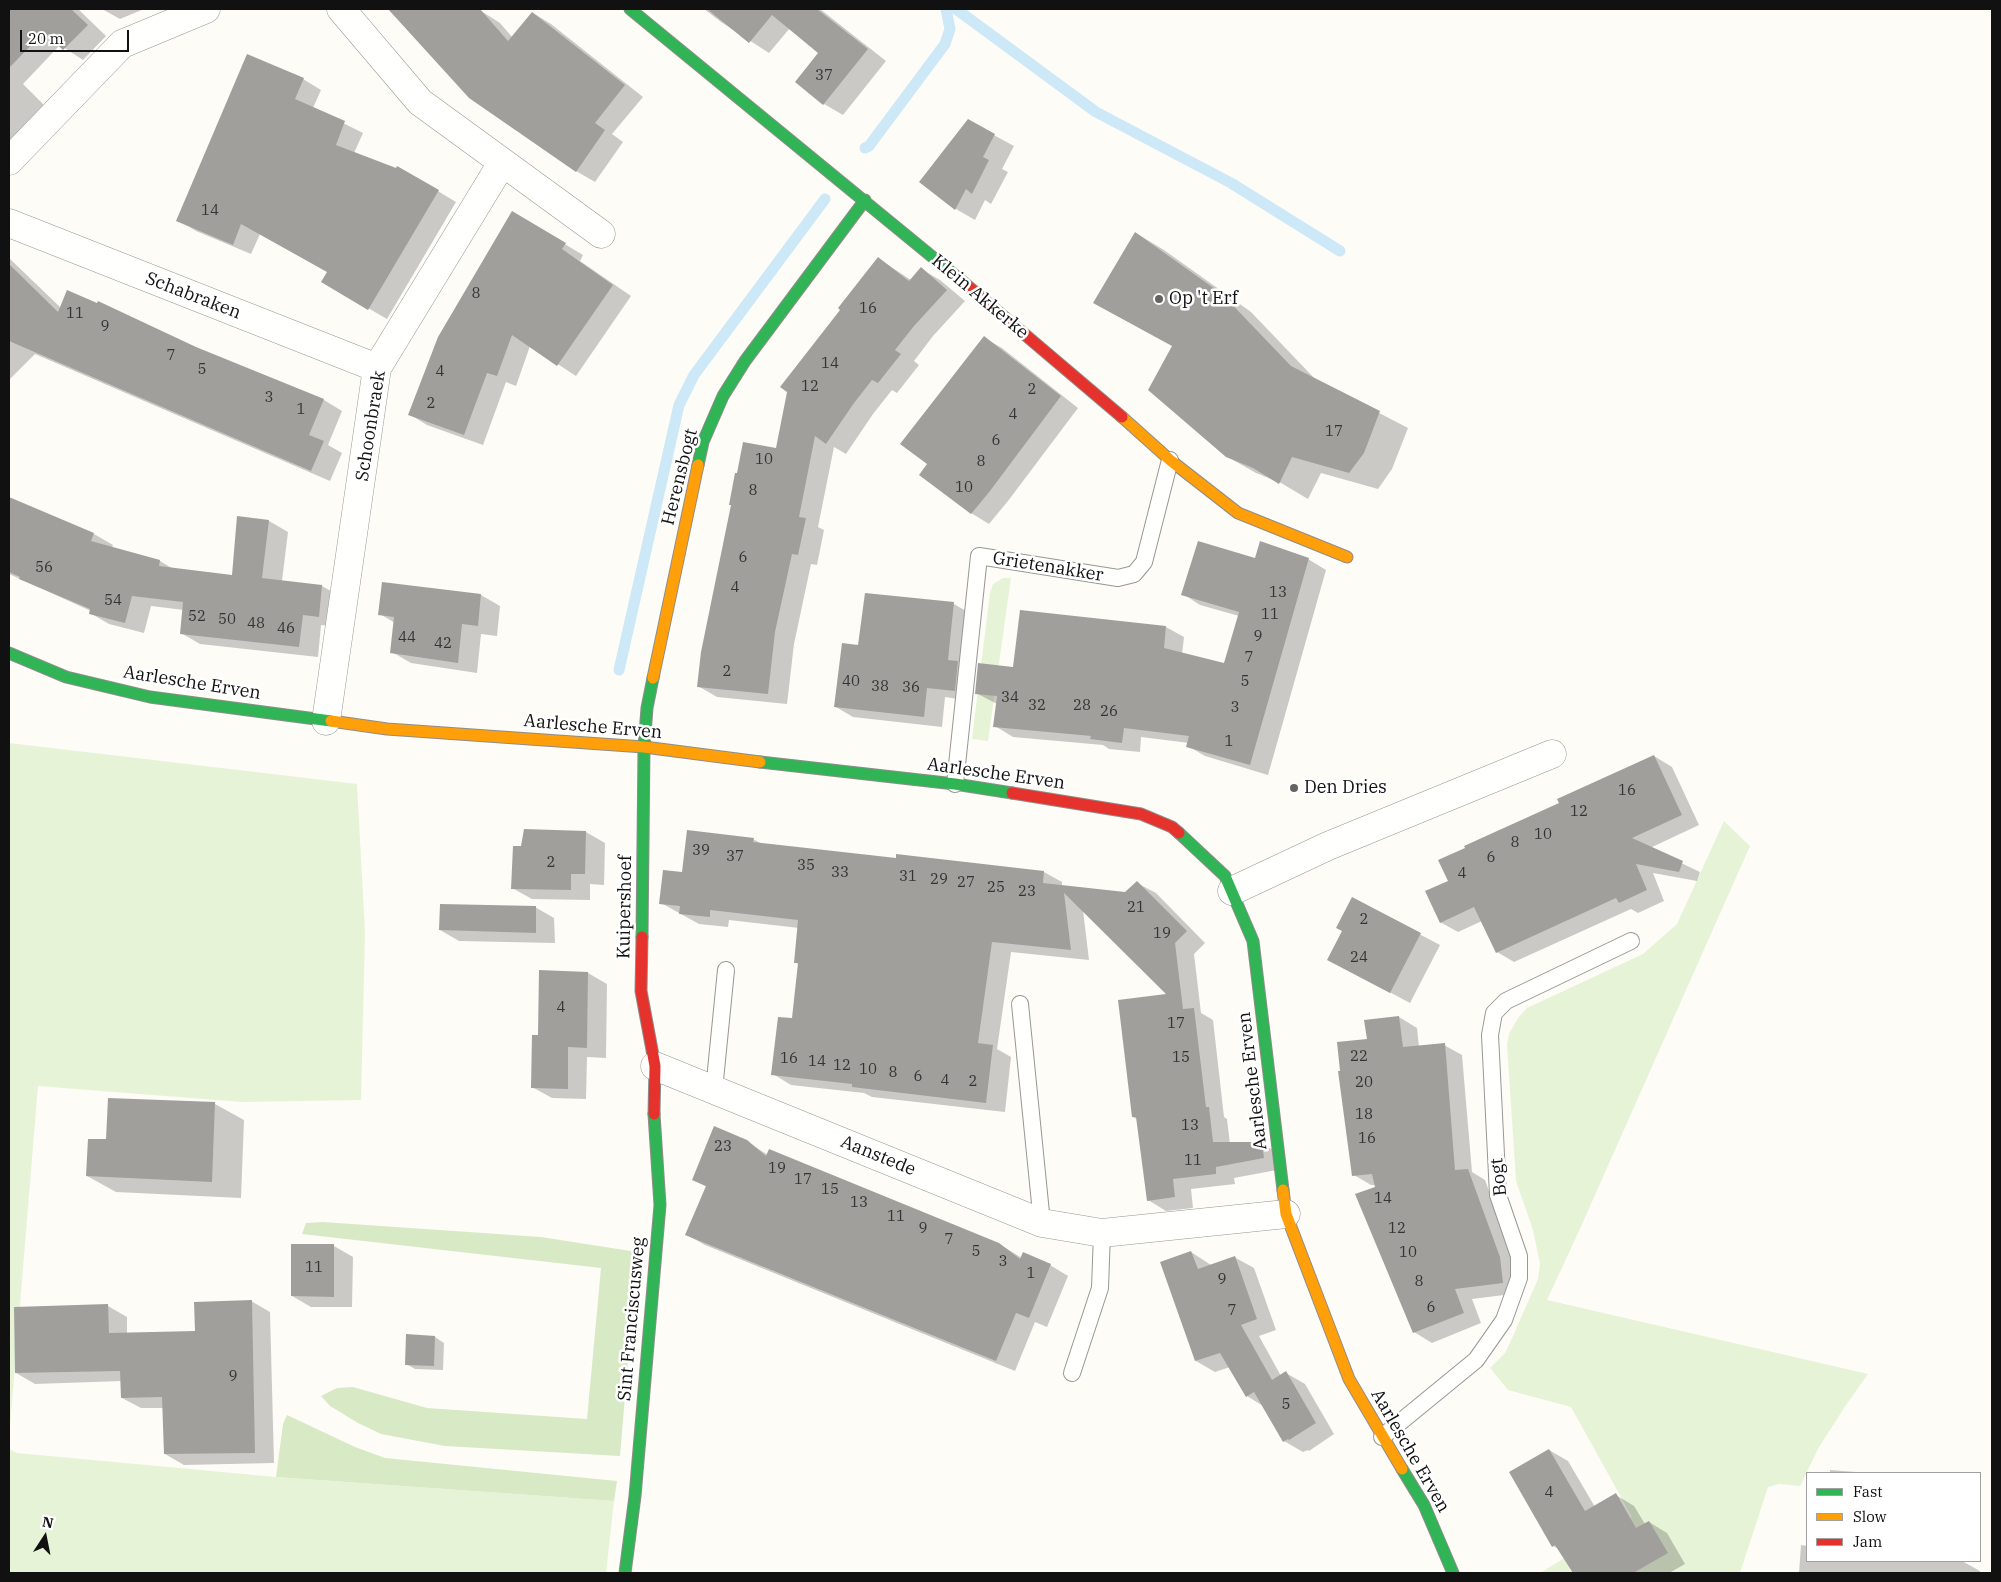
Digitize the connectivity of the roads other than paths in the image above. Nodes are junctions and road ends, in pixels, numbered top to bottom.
1 (206, 9) edge
2 (341, 9) edge
3 (630, 9) edge
4 (9, 161) edge
5 (502, 163) junction
6 (865, 200) junction
7 (9, 223) edge
8 (601, 234) dead end
9 (377, 368) junction
10 (1170, 460) junction
11 (1347, 557) dead end
12 (9, 654) edge
13 (326, 721) junction
14 (644, 747) junction
15 (1552, 754) dead end
16 (955, 784) junction
17 (1232, 890) junction
18 (1631, 941) dead end
19 (726, 970) dead end
20 (1020, 1004) dead end
21 (655, 1066) junction
22 (714, 1090) junction
23 (1286, 1214) junction
24 (1042, 1223) junction
25 (1102, 1233) junction
26 (1072, 1373) dead end
27 (1382, 1437) junction
28 (625, 1573) edge
29 (1453, 1573) edge

1 - 4 street
2 - 5 street
3 - 6 street, Klein Akkerke
5 - 8 street
5 - 9 street, Schoonbraek
6 - 10 street, Klein Akkerke
6 - 14 street, Herensbogt
7 - 9 street, Schabraken
9 - 13 street, Schoonbraek
10 - 11 street, Klein Akkerke
10 - 16 lane, Grietenakker
12 - 13 street, Aarlesche Erven
13 - 14 street, Aarlesche Erven
14 - 16 street, Aarlesche Erven
14 - 21 street, Kuipershoef
15 - 17 street
16 - 17 street, Aarlesche Erven
17 - 23 street, Aarlesche Erven
18 - 27 lane, Bogt
19 - 22 lane
20 - 24 lane
21 - 22 street, Aanstede
21 - 28 street, Sint Franciscusweg
22 - 24 street, Aanstede
23 - 25 street, Aanstede
23 - 27 street, Aarlesche Erven
24 - 25 street, Aanstede
25 - 26 lane
27 - 29 street, Aarlesche Erven

